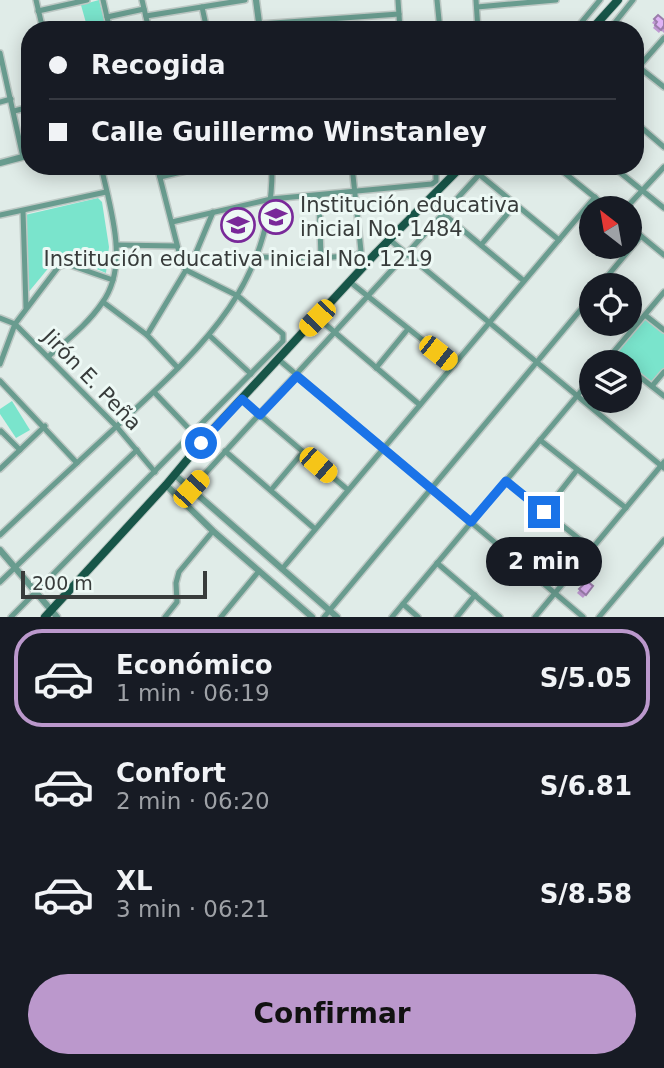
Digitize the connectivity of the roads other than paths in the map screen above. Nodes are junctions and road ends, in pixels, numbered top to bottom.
1 (36, 0) edge
2 (87, 0) edge
3 (103, 0) edge
4 (142, 0) edge
5 (245, 0) edge
6 (256, 0) edge
7 (398, 0) edge
8 (437, 0) edge
9 (476, 0) edge
10 (556, 0) edge
11 (600, 0) edge
12 (618, 0) edge
13 (633, 0) edge
14 (202, 7) junction
15 (477, 7) junction
16 (144, 9) junction
17 (38, 11) junction
18 (399, 14) junction
19 (146, 16) junction
20 (107, 17) junction
21 (41, 21) edge
22 (108, 21) edge
23 (147, 21) edge
24 (204, 21) edge
25 (259, 21) edge
26 (324, 21) edge
27 (399, 21) edge
28 (439, 21) edge
29 (478, 21) edge
30 (582, 21) edge
31 (600, 21) edge
32 (616, 21) edge
33 (664, 38) edge
34 (0, 53) edge
35 (644, 59) edge
36 (644, 73) edge
37 (664, 87) edge
38 (11, 99) junction
39 (0, 103) edge
40 (21, 109) edge
41 (14, 111) junction
42 (644, 130) edge
43 (21, 135) edge
44 (664, 147) edge
45 (21, 158) edge
46 (0, 163) edge
47 (664, 167) edge
48 (103, 175) edge
49 (169, 175) edge
50 (272, 175) edge
51 (352, 175) edge
52 (436, 175) edge
53 (453, 175) edge
54 (479, 175) joint
55 (567, 175) edge
56 (623, 175) edge
57 (160, 177) joint
58 (353, 191) junction
59 (643, 191) junction
60 (106, 192) junction
61 (319, 196) junction
62 (594, 196) edge
63 (638, 196) edge
64 (271, 199) junction
65 (428, 201) junction
66 (515, 205) junction
67 (664, 208) edge
68 (23, 211) junction
69 (213, 212) junction
70 (0, 215) edge
71 (444, 215) junction
72 (579, 216) edge
73 (172, 222) junction
74 (642, 237) edge
75 (390, 240) junction
76 (559, 240) junction
77 (117, 244) junction
78 (481, 245) junction
79 (176, 246) junction
80 (407, 254) junction
81 (664, 255) edge
82 (257, 257) junction
83 (321, 258) junction
84 (622, 259) edge
85 (186, 270) junction
86 (610, 273) edge
87 (113, 280) junction
88 (524, 281) junction
89 (350, 282) junction
90 (664, 292) edge
91 (238, 296) junction
92 (368, 297) junction
93 (103, 302) junction
94 (26, 308) junction
95 (579, 311) edge
96 (645, 315) junction
97 (0, 318) edge
98 (317, 318) junction
99 (15, 324) junction
100 (488, 324) junction
101 (408, 329) junction
102 (664, 330) edge
103 (336, 333) junction
104 (147, 335) junction
105 (210, 336) junction
106 (615, 350) edge
107 (48, 357) junction
108 (278, 359) junction
109 (535, 363) junction
110 (0, 364) edge
111 (454, 365) junction
112 (178, 368) junction
113 (376, 368) junction
114 (664, 372) edge
115 (251, 374) junction
116 (297, 376) junction
117 (642, 378) edge
118 (0, 382) edge
119 (652, 386) junction
120 (154, 393) junction
121 (579, 394) edge
122 (664, 396) edge
123 (576, 397) junction
124 (242, 399) junction
125 (420, 405) junction
126 (260, 415) junction
127 (45, 426) junction
128 (117, 426) junction
129 (0, 432) edge
130 (193, 433) junction
131 (540, 440) junction
132 (384, 448) junction
133 (20, 450) junction
134 (137, 450) junction
135 (225, 451) junction
136 (303, 452) junction
137 (78, 463) junction
138 (663, 465) edge
139 (0, 468) edge
140 (577, 470) junction
141 (155, 472) junction
142 (175, 475) junction
143 (506, 481) junction
144 (166, 485) junction
145 (431, 488) junction
146 (191, 489) junction
147 (271, 490) junction
148 (348, 490) junction
149 (626, 508) junction
150 (544, 512) junction
151 (471, 522) junction
152 (315, 529) junction
153 (213, 531) junction
154 (0, 534) edge
155 (664, 540) edge
156 (592, 549) junction
157 (0, 550) edge
158 (437, 563) junction
159 (16, 568) junction
160 (282, 569) junction
161 (259, 571) junction
162 (0, 582) edge
163 (35, 591) junction
164 (555, 592) junction
165 (475, 596) junction
166 (403, 604) junction
167 (330, 610) junction
168 (51, 614) edge
169 (11, 617) edge
170 (165, 617) edge
171 (220, 617) edge
172 (312, 617) edge
173 (324, 617) edge
174 (337, 617) edge
175 (392, 617) edge
176 (418, 617) edge
177 (457, 617) edge
178 (500, 617) edge
179 (535, 617) edge
180 (583, 617) edge
181 (599, 617) edge

1 - 17 street
2 - 17 street
3 - 20 street
4 - 16 street
5 - 14 street
6 - 25 street
7 - 18 street
8 - 28 street
9 - 15 street
10 - 15 street
11 - 30 street
12 - 31 main road
13 - 32 street
14 - 19 street
14 - 24 street
15 - 29 street
16 - 19 street
16 - 20 street
17 - 21 street
18 - 26 street
18 - 27 street
19 - 23 street
20 - 22 street
33 - 35 street
34 - 38 street
36 - 37 street
38 - 39 street
38 - 41 street
40 - 41 street
41 - 43 street
42 - 44 street
45 - 46 street
47 - 59 street
48 - 60 street
49 - 57 street
50 - 64 street
51 - 58 street
52 - 58 street
53 - 65 main road
54 - 66 street
54 - 71 street
55 - 62 street
56 - 59 street
57 - 73 street
58 - 61 street
58 - 83 street
59 - 63 street
59 - 67 street
60 - 68 street
60 - 77 street
61 - 64 street
61 - 83 street
64 - 69 street
64 - 82 street
65 - 71 street
65 - 75 main road
66 - 76 street
66 - 78 street
68 - 70 street
68 - 94 street
69 - 73 street
69 - 85 street
71 - 78 street
71 - 80 street
72 - 76 street
73 - 79 street
74 - 81 street
75 - 80 street
75 - 89 main road
76 - 88 street
77 - 79 street
77 - 87 street
78 - 88 street
79 - 85 street
80 - 92 street
80 - 100 street
82 - 83 street
82 - 91 street
84 - 86 street
85 - 91 street
85 - 104 street
87 - 93 street
87 - 94 street
88 - 100 street
89 - 92 street
89 - 98 main road
90 - 96 street
91 - 105 street
91 - 115 street
92 - 101 street
92 - 103 street
93 - 104 street
93 - 107 street
94 - 99 street
95 - 109 street
96 - 102 street
96 - 106 street
97 - 99 street, Jirón E. Peña
98 - 103 street
98 - 108 main road
99 - 107 street, Jirón E. Peña
99 - 110 street
100 - 109 street
100 - 111 street
101 - 111 street
101 - 113 street
103 - 113 street
103 - 116 street
104 - 112 street
105 - 112 street
105 - 115 street
107 - 128 street, Jirón E. Peña
108 - 116 street
108 - 124 main road
109 - 123 street
109 - 145 street
111 - 125 street
112 - 120 street
113 - 125 street
114 - 119 street
115 - 130 street
116 - 126 street
116 - 132 street
117 - 119 street
118 - 127 street
119 - 122 street
120 - 128 street
120 - 130 street
121 - 123 street
123 - 131 street
123 - 138 street
124 - 126 street
124 - 142 main road
125 - 132 street
126 - 135 street
126 - 136 street
127 - 133 street
127 - 137 street
128 - 134 street, Jirón E. Peña
128 - 137 street
129 - 133 street
130 - 141 street
131 - 140 street
131 - 143 street
132 - 145 street
132 - 148 street
133 - 139 street
134 - 141 street, Jirón E. Peña
134 - 159 street
135 - 146 street
135 - 147 street
136 - 147 street
136 - 148 street
137 - 154 street
138 - 149 street
140 - 149 street
140 - 150 street
141 - 163 street
142 - 144 main road
142 - 146 street
143 - 150 street
143 - 151 street
144 - 153 street
144 - 168 main road
145 - 151 street
145 - 167 street
146 - 160 street
147 - 152 street
148 - 152 street
149 - 156 street
150 - 156 street
151 - 158 street
151 - 164 street
152 - 160 street
153 - 161 street
153 - 170 street
155 - 181 street
156 - 164 street
157 - 159 street
158 - 165 street
158 - 166 street
159 - 162 street
159 - 163 street
160 - 167 street
161 - 171 street
161 - 172 street
163 - 168 street
163 - 169 street
164 - 179 street
164 - 180 street
165 - 177 street
165 - 178 street
166 - 175 street
166 - 176 street
167 - 173 street
167 - 174 street

